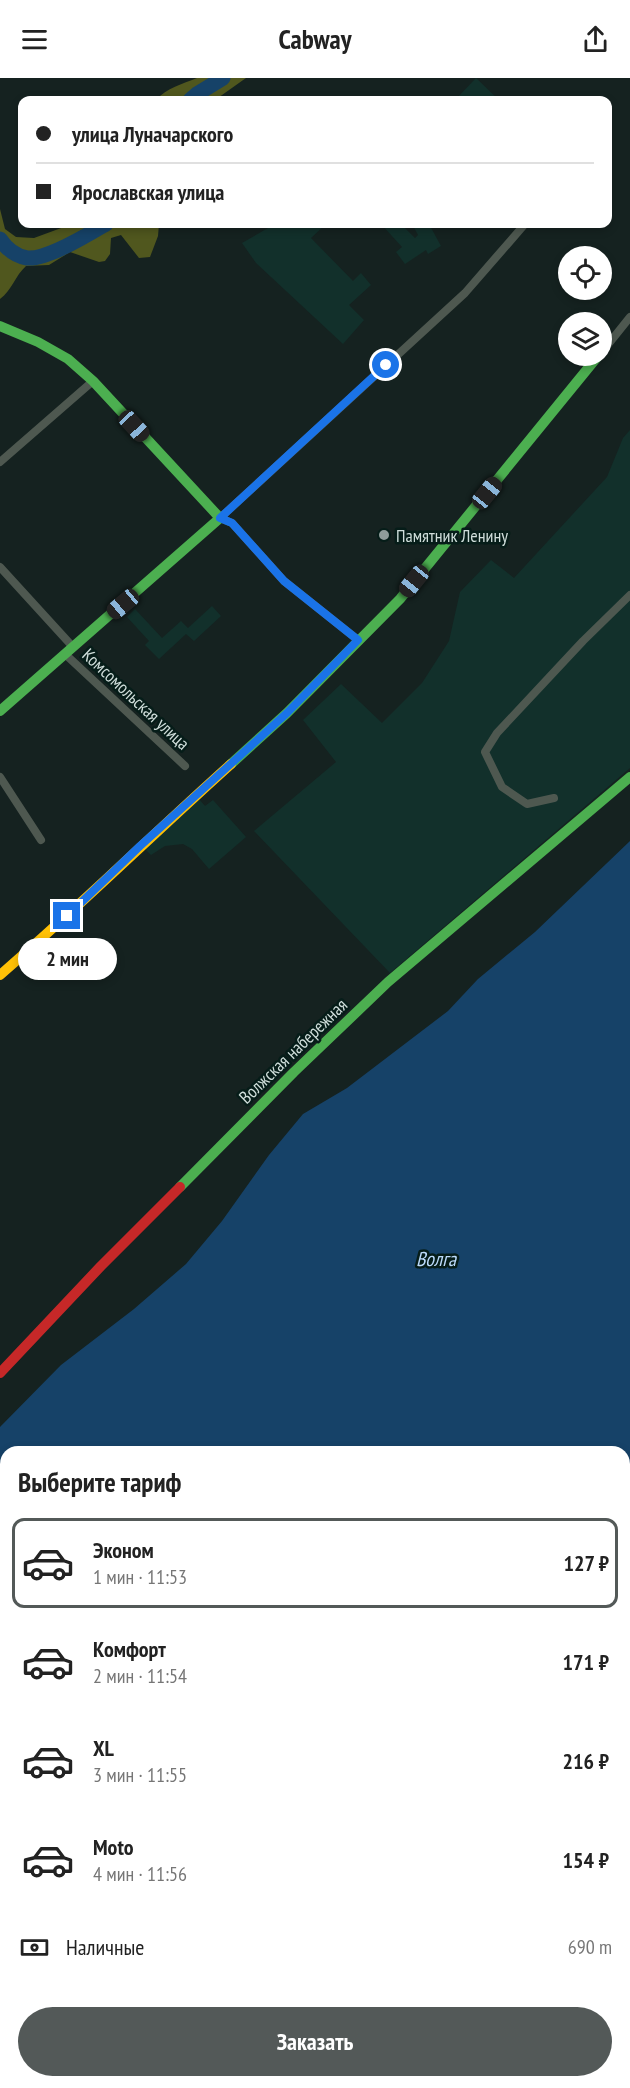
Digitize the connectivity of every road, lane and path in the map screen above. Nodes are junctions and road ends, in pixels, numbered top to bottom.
1 (522, 228) edge
2 (630, 317) edge
3 (0, 326) edge
4 (612, 340) edge
5 (590, 366) edge
6 (93, 381) junction
7 (0, 462) edge
8 (220, 518) junction
9 (0, 567) edge
10 (630, 595) edge
11 (358, 640) junction
12 (69, 650) junction
13 (0, 711) edge
14 (185, 766) dead end
15 (0, 777) edge
16 (630, 777) edge
17 (554, 798) dead end
18 (41, 840) dead end
19 (0, 975) edge
20 (0, 1373) edge

1 - 8 street
2 - 4 street
3 - 6 street
5 - 11 street
6 - 7 street
6 - 8 street
8 - 11 street
8 - 12 street
9 - 12 street, Комсомольская улица
10 - 17 street
11 - 19 street
12 - 13 street
12 - 14 street, Комсомольская улица
15 - 18 street
16 - 20 street, Волжская набережная

